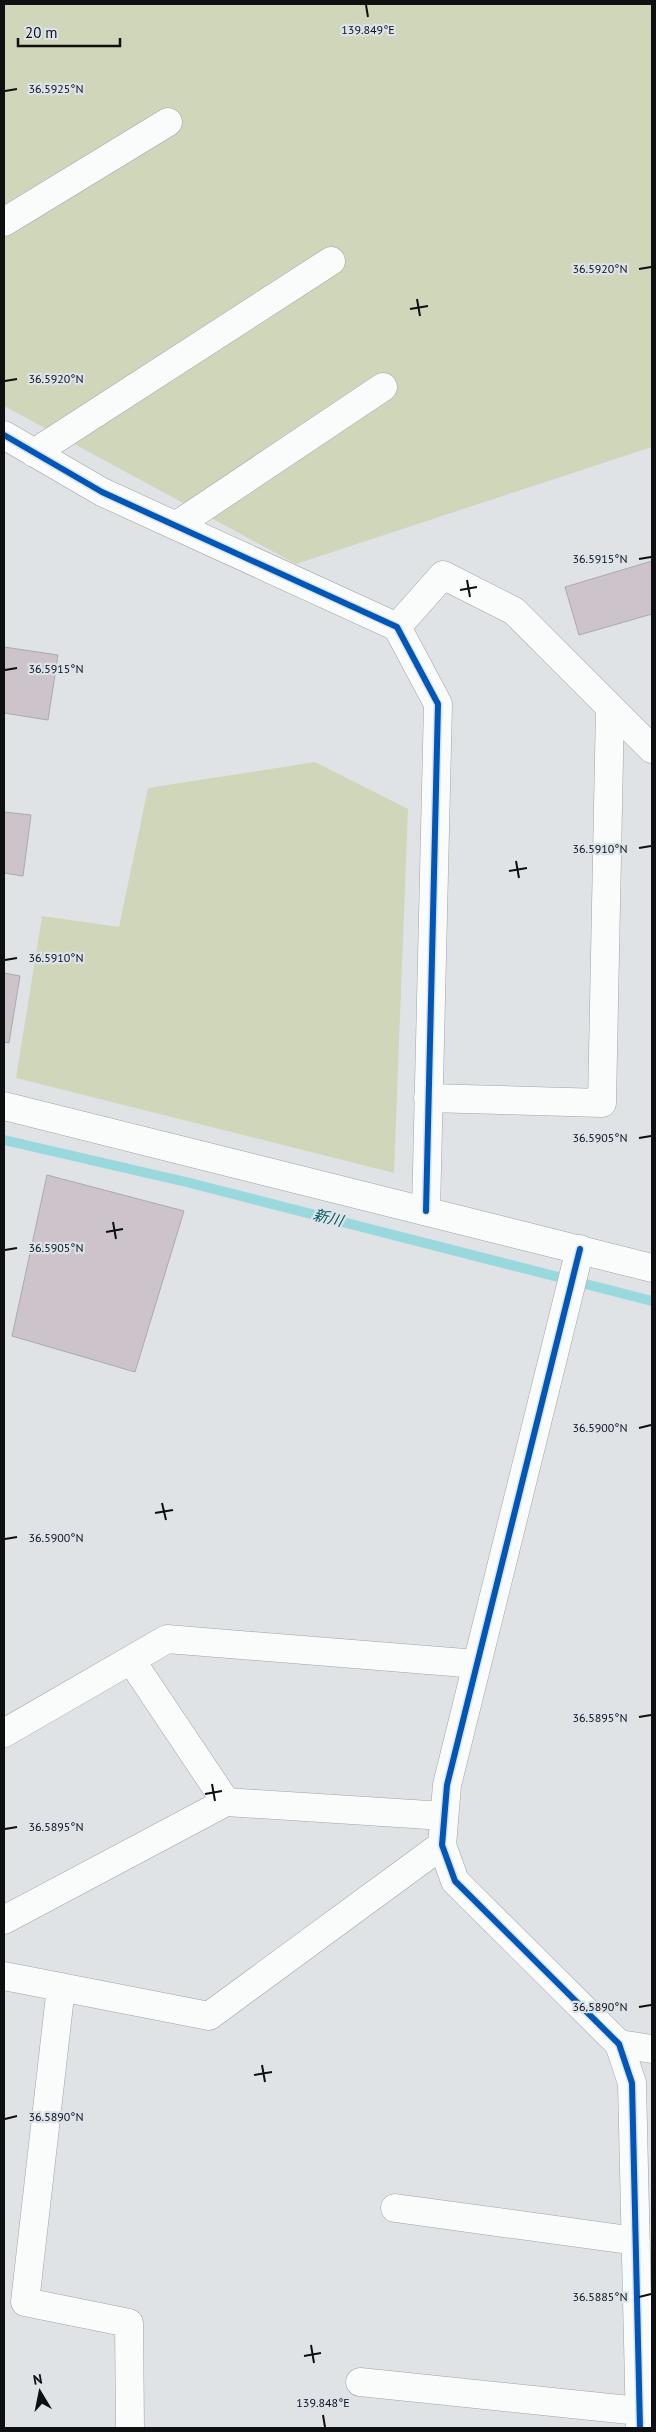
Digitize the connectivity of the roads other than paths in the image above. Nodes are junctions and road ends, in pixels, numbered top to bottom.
1 (168, 122) dead end
2 (4, 222) edge
3 (331, 261) dead end
4 (383, 387) dead end
5 (4, 435) edge
6 (34, 453) junction
7 (178, 525) junction
8 (397, 627) junction
9 (610, 708) junction
10 (652, 749) edge
11 (428, 1098) junction
12 (4, 1106) edge
13 (426, 1211) junction
14 (580, 1249) junction
15 (652, 1268) edge
16 (131, 1660) junction
17 (477, 1664) junction
18 (4, 1733) edge
19 (226, 1802) junction
20 (444, 1816) junction
21 (442, 1845) junction
22 (4, 1920) edge
23 (4, 1976) edge
24 (61, 1987) junction
25 (619, 2044) junction
26 (652, 2049) edge
27 (395, 2208) dead end
28 (636, 2241) junction
29 (645, 2356) edge
30 (360, 2382) dead end
31 (640, 2420) edge
32 (130, 2428) edge

1 - 2 street
3 - 6 street
4 - 7 street
5 - 6 street
6 - 7 street
7 - 8 street
8 - 9 street
8 - 11 street
9 - 10 street
9 - 11 street
11 - 13 street
12 - 13 street
13 - 14 street
14 - 15 street
14 - 17 street
16 - 17 street
16 - 18 street
16 - 19 street
17 - 20 street
19 - 20 street
19 - 22 street
20 - 21 street
21 - 24 street
21 - 25 street
23 - 24 street
24 - 32 street
25 - 26 street
25 - 28 street
27 - 28 street
28 - 29 street
29 - 31 street
30 - 31 street

